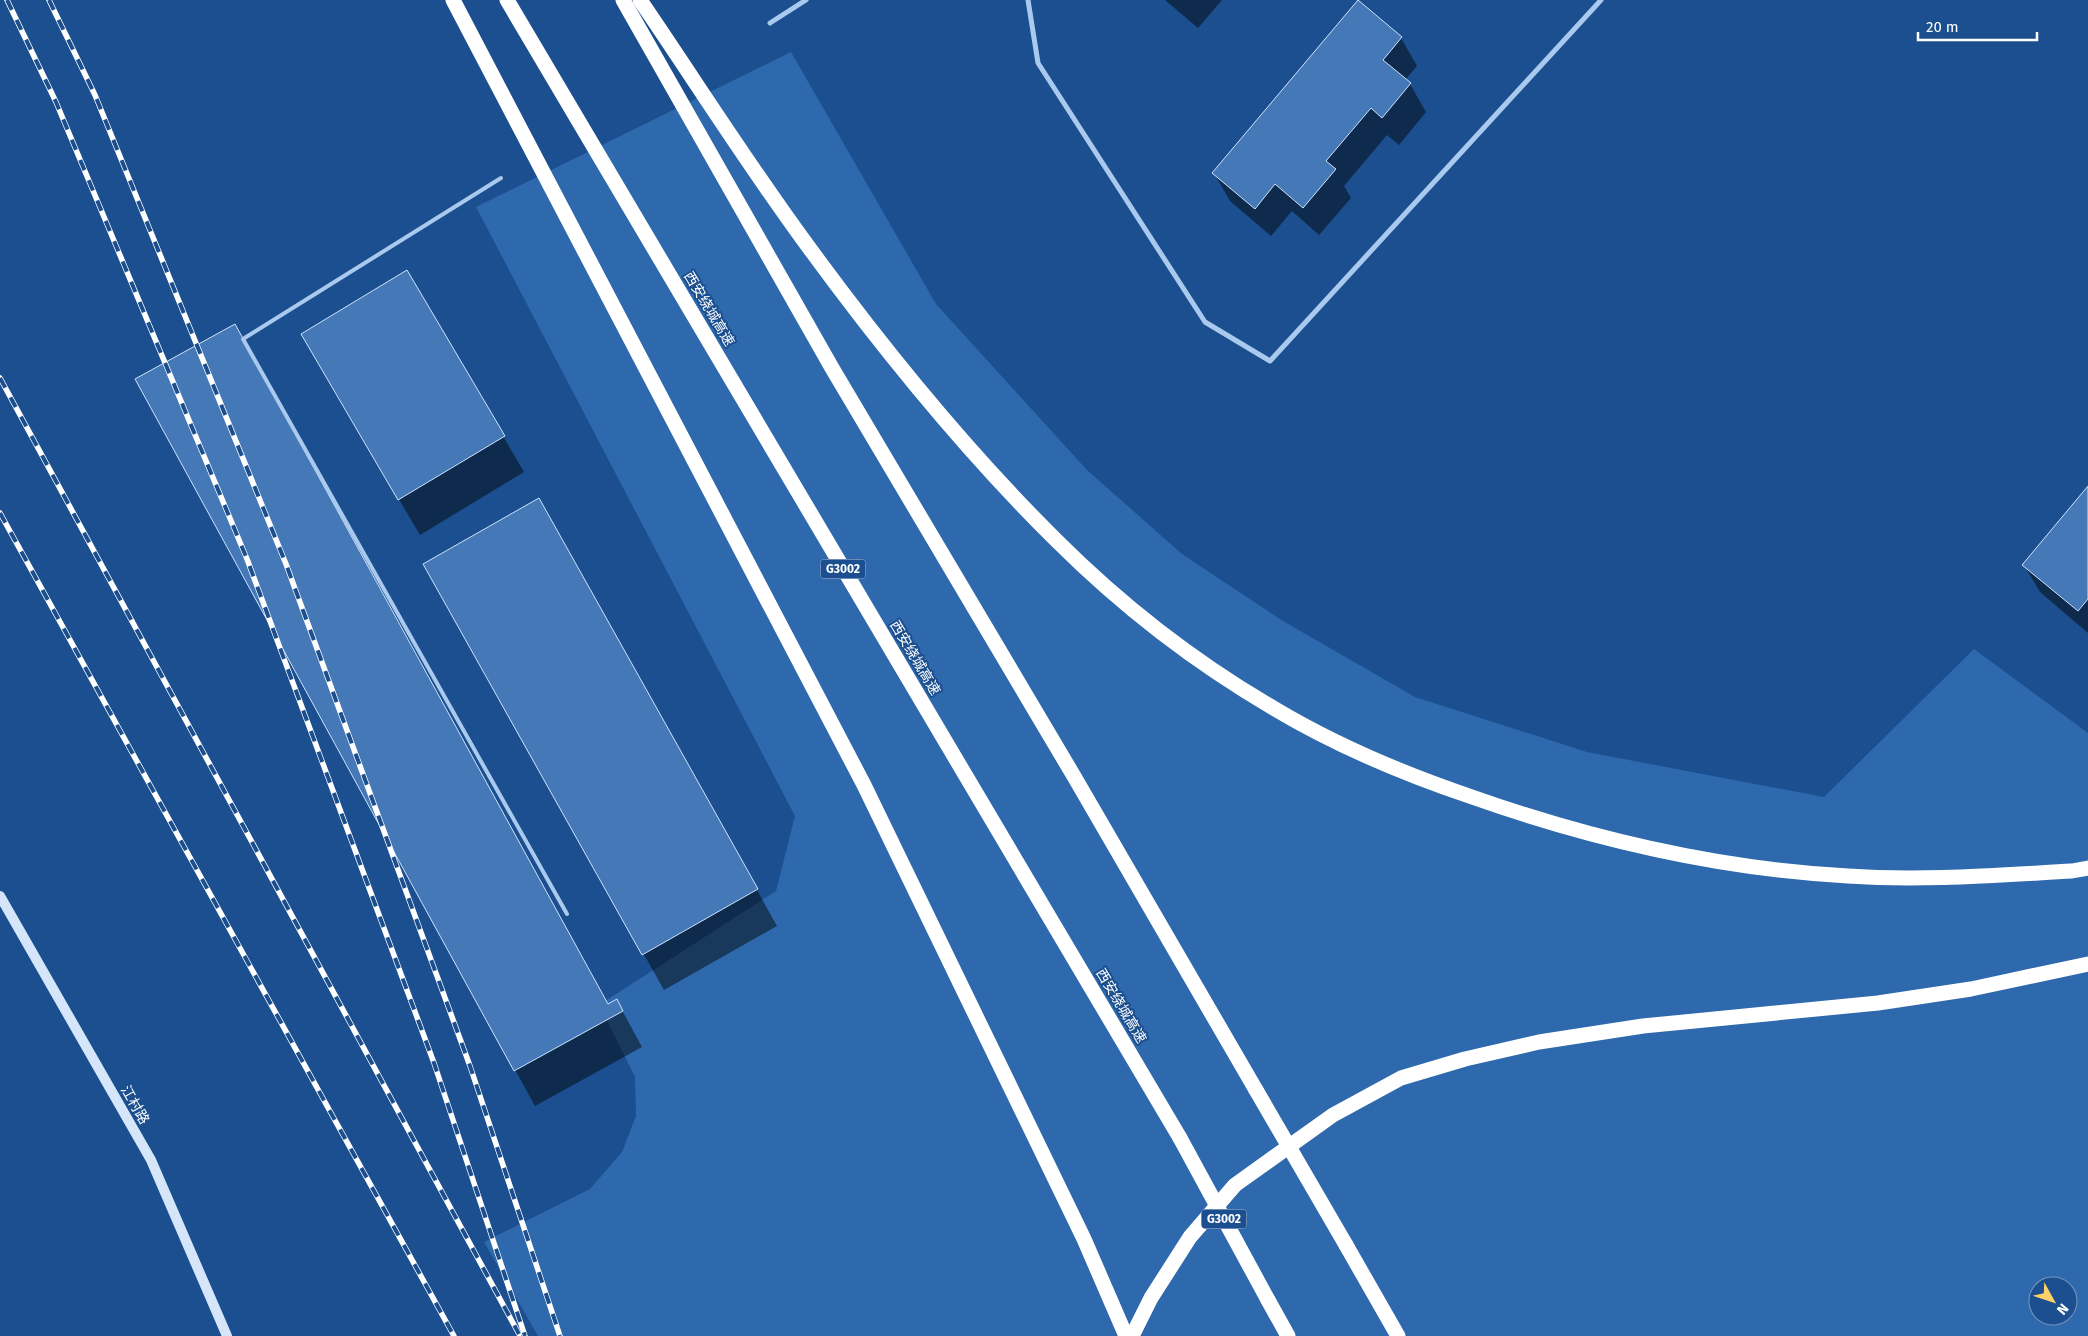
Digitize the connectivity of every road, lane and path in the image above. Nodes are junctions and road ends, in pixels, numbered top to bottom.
1 (452, 0) edge
2 (507, 0) edge
3 (623, 0) edge
4 (640, 0) edge
5 (806, 0) edge
6 (1028, 0) edge
7 (1601, 0) edge
8 (770, 23) dead end
9 (501, 178) dead end
10 (2088, 868) edge
11 (0, 896) edge
12 (567, 914) dead end
13 (2088, 964) edge
14 (227, 1336) edge
15 (1126, 1336) edge
16 (1132, 1336) edge
17 (1288, 1336) edge
18 (1398, 1336) edge

1 - 15 highway
2 - 17 highway, 西安绕城高速 / G3002, bridge
3 - 18 highway, bridge
4 - 10 highway
5 - 8 street
6 - 7 street
9 - 12 lane
11 - 14 street, 江村路
13 - 16 highway

